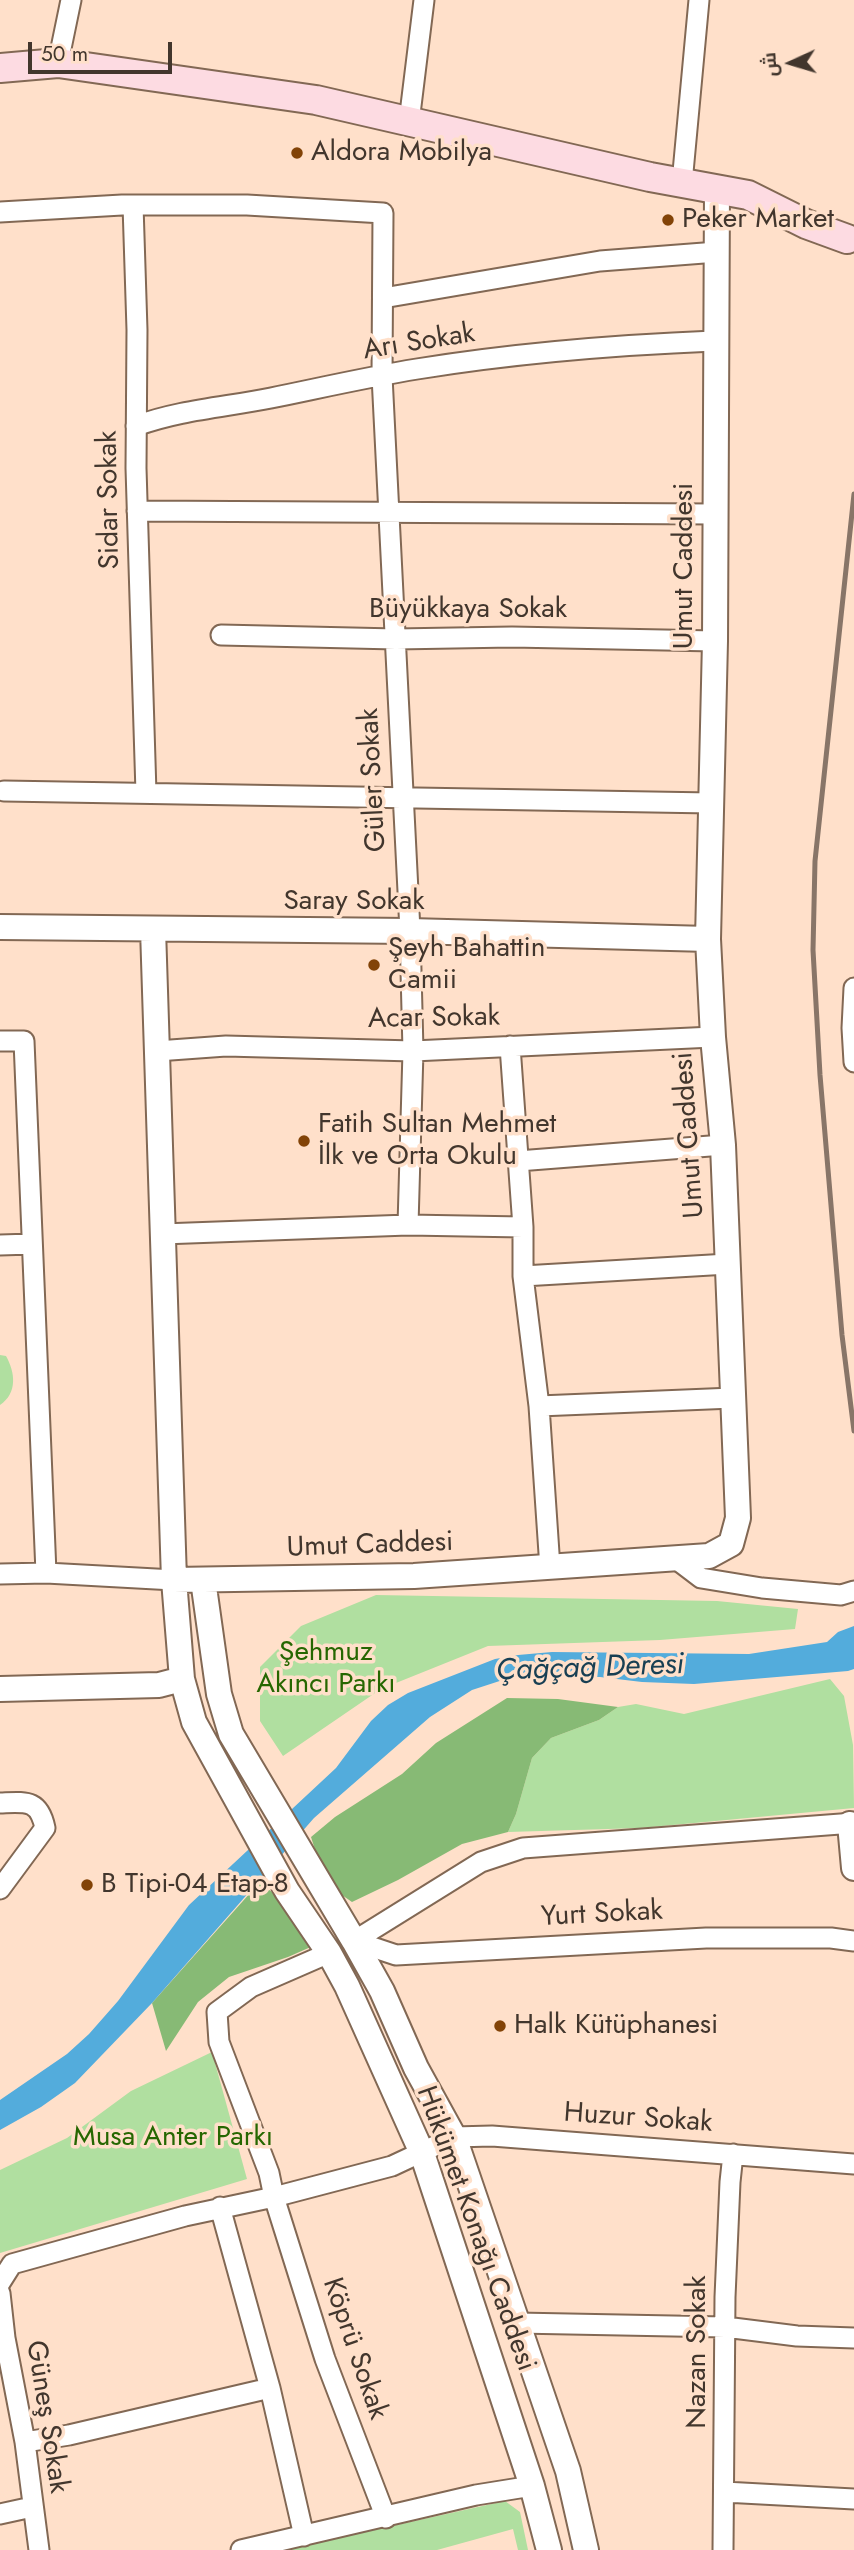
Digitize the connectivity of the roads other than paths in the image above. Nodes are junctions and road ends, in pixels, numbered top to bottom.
1 (71, 0) edge
2 (424, 0) edge
3 (699, 0) edge
4 (58, 64) junction
5 (0, 68) edge
6 (409, 122) junction
7 (682, 183) junction
8 (717, 189) junction
9 (133, 205) junction
10 (0, 212) edge
11 (848, 239) dead end
12 (717, 251) junction
13 (383, 298) junction
14 (714, 341) junction
15 (382, 376) junction
16 (136, 426) junction
17 (390, 510) junction
18 (137, 511) junction
19 (715, 514) junction
20 (221, 635) dead end
21 (396, 639) junction
22 (715, 641) junction
23 (5, 791) dead end
24 (145, 793) junction
25 (403, 799) junction
26 (711, 803) junction
27 (0, 927) edge
28 (153, 929) junction
29 (410, 931) junction
30 (708, 939) junction
31 (854, 988) edge
32 (713, 1037) junction
33 (0, 1041) edge
34 (510, 1046) junction
35 (157, 1051) junction
36 (413, 1051) junction
37 (854, 1062) edge
38 (723, 1145) junction
39 (518, 1161) junction
40 (408, 1225) junction
41 (523, 1227) junction
42 (162, 1234) junction
43 (32, 1244) junction
44 (0, 1245) edge
45 (728, 1264) junction
46 (523, 1276) junction
47 (733, 1398) junction
48 (539, 1406) junction
49 (677, 1559) junction
50 (550, 1568) junction
51 (46, 1573) junction
52 (0, 1574) edge
53 (174, 1580) junction
54 (203, 1580) junction
55 (854, 1591) edge
56 (182, 1679) junction
57 (0, 1689) edge
58 (0, 1803) edge
59 (852, 1824) edge
60 (854, 1868) edge
61 (0, 1889) edge
62 (355, 1941) junction
63 (854, 1941) edge
64 (329, 1953) junction
65 (454, 2137) junction
66 (422, 2153) junction
67 (733, 2154) junction
68 (854, 2164) edge
69 (274, 2197) junction
70 (219, 2207) junction
71 (0, 2283) edge
72 (0, 2293) edge
73 (517, 2323) junction
74 (725, 2327) junction
75 (854, 2337) edge
76 (3, 2339) edge
77 (270, 2388) junction
78 (25, 2442) junction
79 (532, 2486) junction
80 (724, 2492) junction
81 (854, 2499) edge
82 (32, 2507) junction
83 (0, 2514) edge
84 (386, 2518) junction
85 (304, 2536) junction
86 (39, 2550) edge
87 (241, 2550) edge
88 (549, 2550) edge
89 (586, 2550) edge
90 (723, 2550) edge

1 - 4 street
2 - 6 street
3 - 7 street
4 - 5 main road
4 - 6 main road
6 - 7 main road
7 - 8 main road
8 - 11 main road
8 - 12 street, Umut Caddesi
9 - 10 street
9 - 13 street, Güler Sokak
9 - 16 street, Sidar Sokak
12 - 13 street
12 - 14 street, Umut Caddesi
13 - 15 street, Güler Sokak
14 - 15 street, Arı Sokak
14 - 19 street, Umut Caddesi
15 - 16 street, Arı Sokak
15 - 17 street, Güler Sokak
16 - 18 street, Sidar Sokak
17 - 18 street
17 - 19 street
17 - 21 street, Güler Sokak
18 - 24 street, Sidar Sokak
19 - 22 street, Umut Caddesi
20 - 21 street, Büyükkaya Sokak
21 - 22 street, Büyükkaya Sokak
21 - 25 street, Güler Sokak
22 - 26 street, Umut Caddesi
23 - 24 street
24 - 25 street
25 - 26 street
25 - 29 street, Güler Sokak
26 - 30 street, Umut Caddesi
27 - 28 street, Saray Sokak
28 - 29 street, Saray Sokak
28 - 35 street, Hükümet Konağı Caddesi
29 - 30 street, Saray Sokak
29 - 36 street, Güler Sokak
30 - 32 street, Umut Caddesi
31 - 37 street
32 - 34 street, Acar Sokak
32 - 38 street, Umut Caddesi
33 - 43 street
34 - 36 street, Acar Sokak
34 - 39 street
35 - 36 street, Acar Sokak
35 - 42 street, Hükümet Konağı Caddesi
36 - 40 street, Güler Sokak
38 - 39 street
38 - 45 street, Umut Caddesi
39 - 41 street
40 - 41 street
40 - 42 street
41 - 46 street
42 - 53 street, Hükümet Konağı Caddesi
43 - 44 street
43 - 51 street
45 - 46 street
45 - 47 street, Umut Caddesi
46 - 48 street
47 - 48 street
47 - 49 street, Umut Caddesi
48 - 50 street
49 - 50 street, Umut Caddesi
49 - 55 street
50 - 54 street, Umut Caddesi
51 - 52 street
51 - 53 street
53 - 54 street, Umut Caddesi
53 - 56 street, Hükümet Konağı Caddesi
54 - 62 street, Hükümet Konağı Caddesi
56 - 57 street
56 - 64 street, Hükümet Konağı Caddesi
58 - 61 street
59 - 60 street
59 - 62 street
62 - 63 street, Yurt Sokak
62 - 65 street, Hükümet Konağı Caddesi
64 - 66 street, Hükümet Konağı Caddesi
64 - 69 street, Köprü Sokak
65 - 66 street, Huzur Sokak
65 - 67 street, Huzur Sokak
65 - 73 street, Hükümet Konağı Caddesi
66 - 69 street, Huzur Sokak
66 - 79 street, Hükümet Konağı Caddesi
67 - 68 street, Huzur Sokak
67 - 74 street, Nazan Sokak
69 - 70 street, Huzur Sokak
69 - 84 street, Köprü Sokak
70 - 71 street, Huzur Sokak
70 - 77 street
72 - 76 street, Güneş Sokak
73 - 74 street
73 - 89 street, Hükümet Konağı Caddesi
74 - 75 street
74 - 80 street, Nazan Sokak
76 - 78 street, Güneş Sokak
77 - 78 street
77 - 85 street
78 - 82 street, Güneş Sokak
79 - 84 street
79 - 88 street, Hükümet Konağı Caddesi
80 - 81 street
80 - 90 street, Nazan Sokak
82 - 83 street
82 - 86 street, Güneş Sokak
84 - 85 street
85 - 87 street

